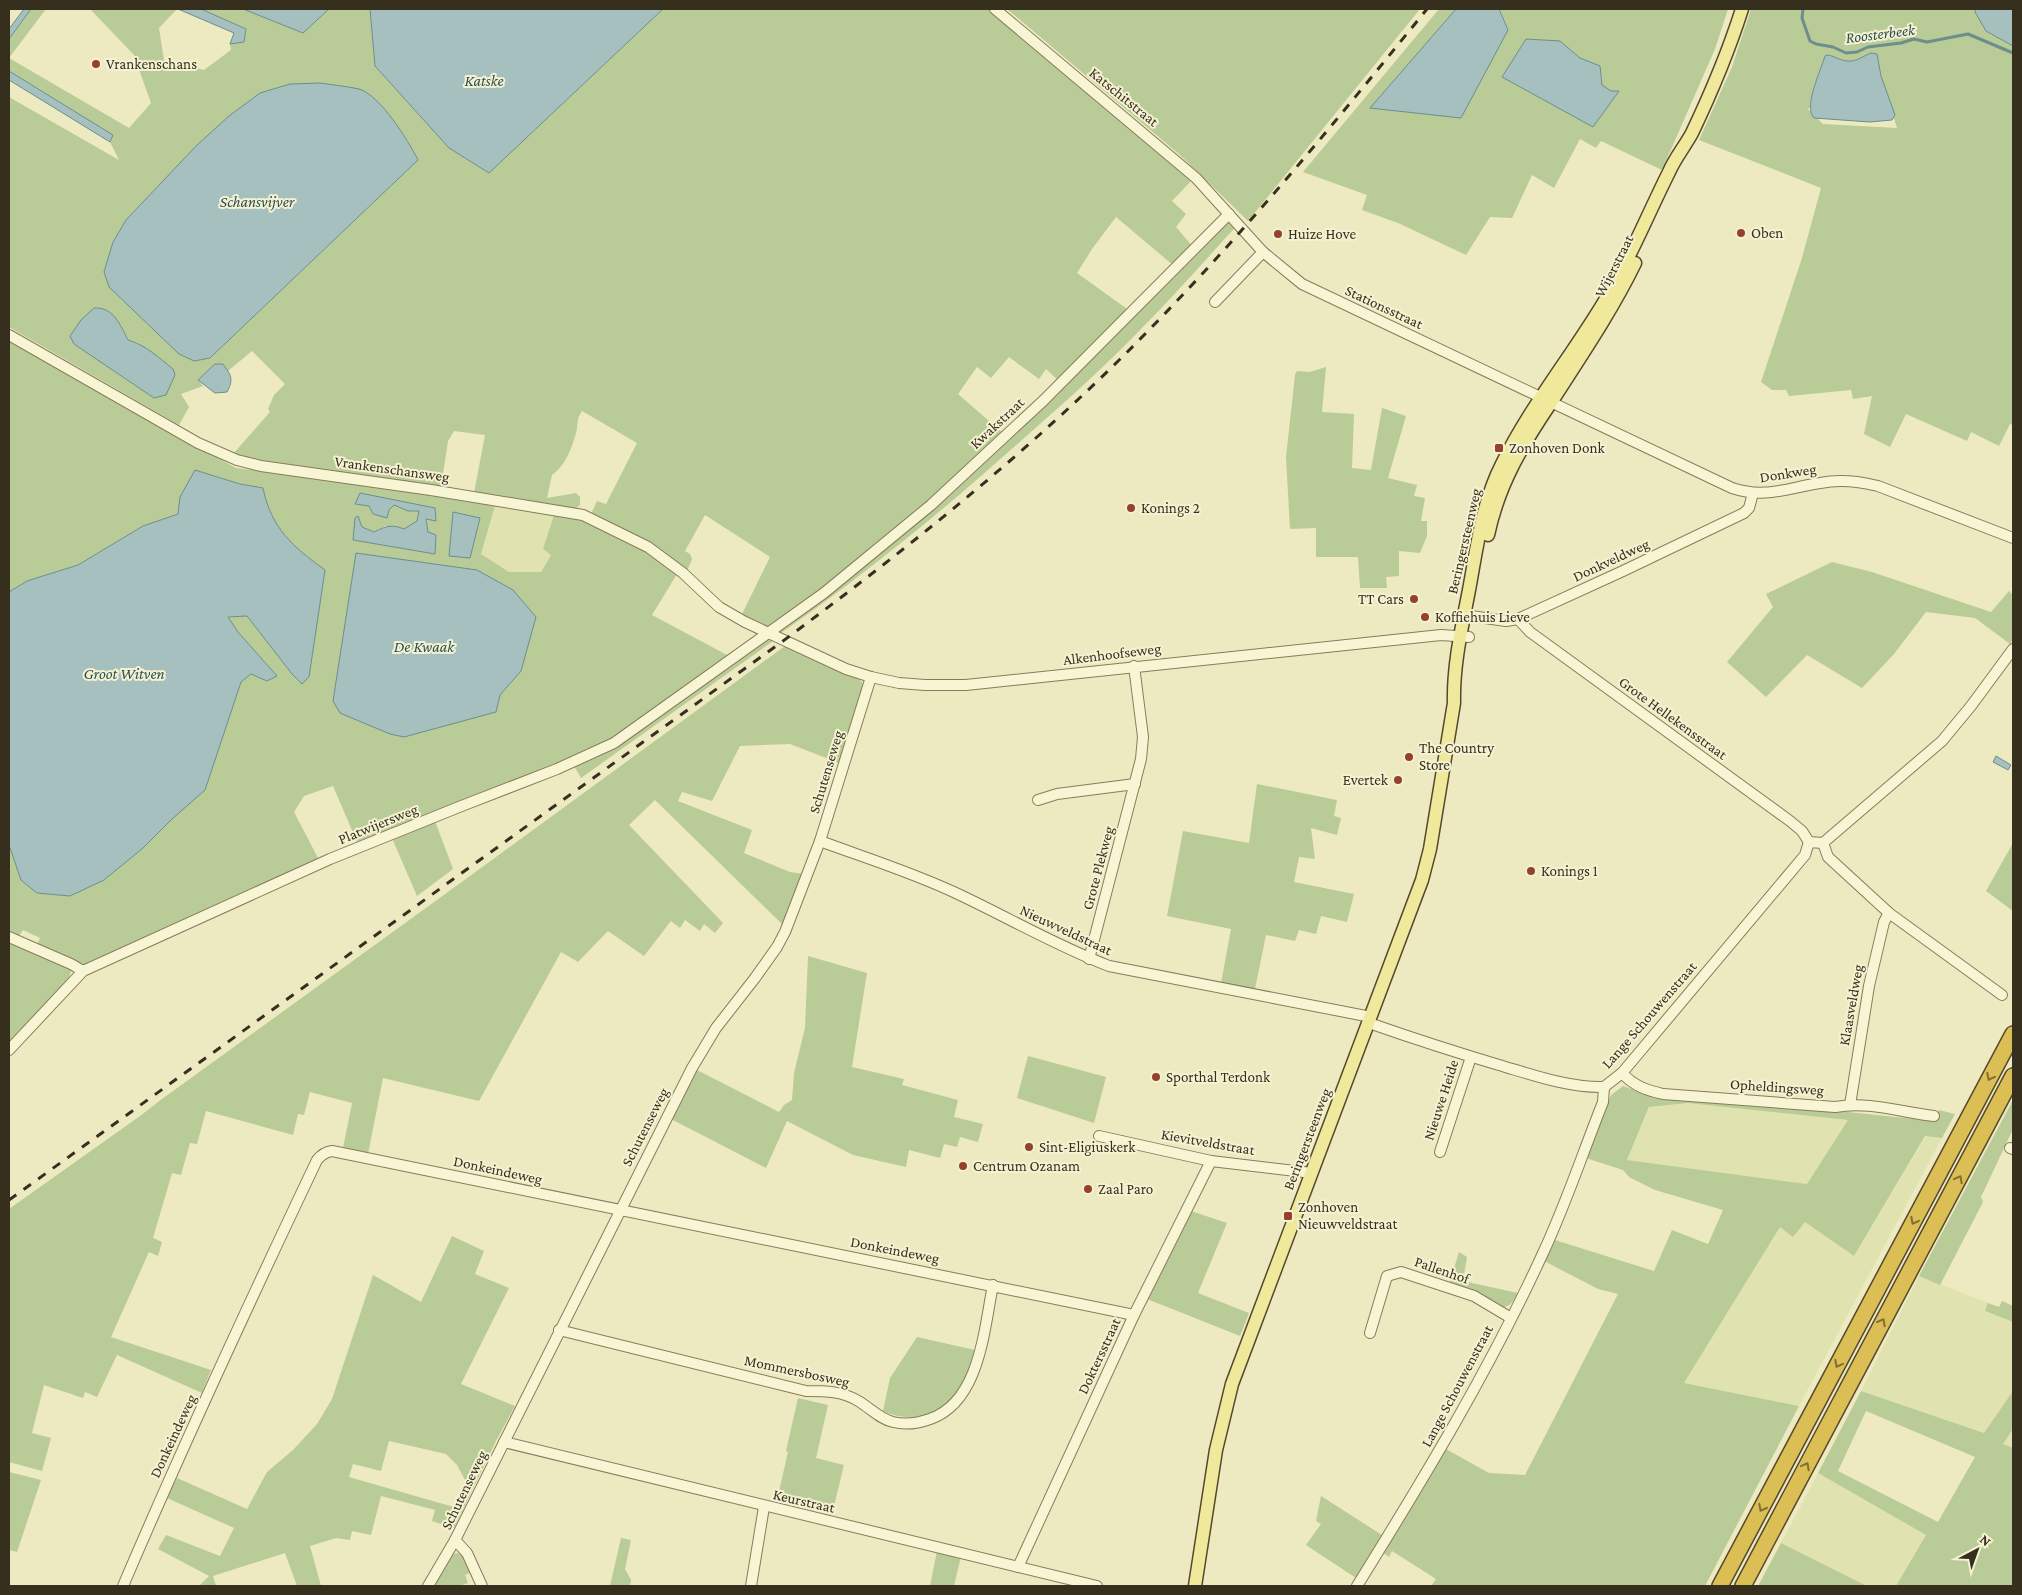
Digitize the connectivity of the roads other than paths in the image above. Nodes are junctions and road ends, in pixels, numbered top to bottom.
1 (995, 9) edge
2 (1742, 9) edge
3 (1228, 214) junction
4 (1262, 252) junction
5 (1215, 302) dead end
6 (9, 335) edge
7 (1546, 400) junction
8 (1753, 493) junction
9 (2013, 538) edge
10 (1468, 615) junction
11 (1518, 619) junction
12 (767, 633) junction
13 (1465, 636) junction
14 (2013, 649) edge
15 (1134, 666) junction
16 (871, 677) junction
17 (1135, 784) junction
18 (1038, 800) dead end
19 (820, 841) junction
20 (1809, 842) junction
21 (1823, 843) junction
22 (1889, 913) junction
23 (9, 937) edge
24 (1089, 959) junction
25 (84, 971) junction
26 (2002, 995) dead end
27 (1370, 1020) junction
28 (2013, 1034) edge
29 (9, 1050) edge
30 (1471, 1057) junction
31 (1622, 1073) junction
32 (2013, 1076) edge
33 (1604, 1087) junction
34 (1850, 1105) junction
35 (1934, 1116) dead end
36 (1099, 1136) dead end
37 (1440, 1152) dead end
38 (1211, 1161) junction
39 (1312, 1174) junction
40 (619, 1210) junction
41 (993, 1285) junction
42 (1134, 1315) junction
43 (1511, 1318) junction
44 (559, 1330) junction
45 (1370, 1333) dead end
46 (504, 1442) junction
47 (764, 1507) junction
48 (455, 1540) junction
49 (1018, 1567) junction
50 (122, 1586) edge
51 (428, 1586) edge
52 (482, 1586) edge
53 (751, 1586) edge
54 (1097, 1586) edge
55 (1195, 1586) edge
56 (1357, 1586) edge
57 (1720, 1586) edge
58 (1743, 1586) edge

1 - 3 street, Katschitstraat
2 - 7 main road, Wijerstraat
3 - 4 street, Stationsstraat
3 - 12 street, Kwakstraat
4 - 5 street
4 - 7 street, Stationsstraat
6 - 12 street, Vrankenschansweg
7 - 8 street, Donkweg
7 - 10 main road, Beringersteenweg
8 - 9 street, Donkweg
8 - 11 street, Donkveldweg
10 - 11 street, Donkveldweg
10 - 13 main road, Beringersteenweg
11 - 20 street, Grote Hellekensstraat
12 - 16 street, Alkenhoofseweg
12 - 25 street, Platwijersweg
13 - 15 street, Alkenhoofseweg
13 - 27 main road, Beringersteenweg
14 - 21 street
15 - 16 street, Alkenhoofseweg
15 - 17 street, Grote Plekweg
16 - 19 street, Schutenseweg
17 - 18 street
17 - 24 street, Grote Plekweg
19 - 24 street, Nieuwveldstraat
19 - 40 street, Schutenseweg
20 - 21 street
20 - 31 street, Lange Schouwenstraat
21 - 22 street
22 - 26 street
22 - 34 street, Klaasveldweg
23 - 25 street
24 - 27 street, Nieuwveldstraat
25 - 29 street, Platwijersweg
27 - 30 street
27 - 39 main road, Beringersteenweg
28 -> 57 highway
30 - 33 street
30 - 37 street, Nieuwe Heide
31 - 33 street, Lange Schouwenstraat
31 - 34 street, Opheldingsweg
58 -> 32 highway
33 - 43 street, Lange Schouwenstraat
34 - 35 street, Opheldingsweg
36 - 38 street, Kievitveldstraat
38 - 39 street, Kievitveldstraat
38 - 42 street, Doktersstraat
39 - 55 main road, Beringersteenweg
40 - 41 street, Donkeindeweg
40 - 44 street, Schutenseweg
40 - 50 street, Donkeindeweg
41 - 42 street, Donkeindeweg
41 - 44 street, Mommersbosweg
42 - 49 street, Doktersstraat
43 - 45 street, Pallenhof
43 - 56 street, Lange Schouwenstraat
44 - 46 street, Schutenseweg
46 - 47 street, Keurstraat
46 - 48 street, Schutenseweg
47 - 49 street, Keurstraat
47 - 53 street
48 - 51 street
48 - 52 street, Schutenseweg
49 - 54 street, Keurstraat

